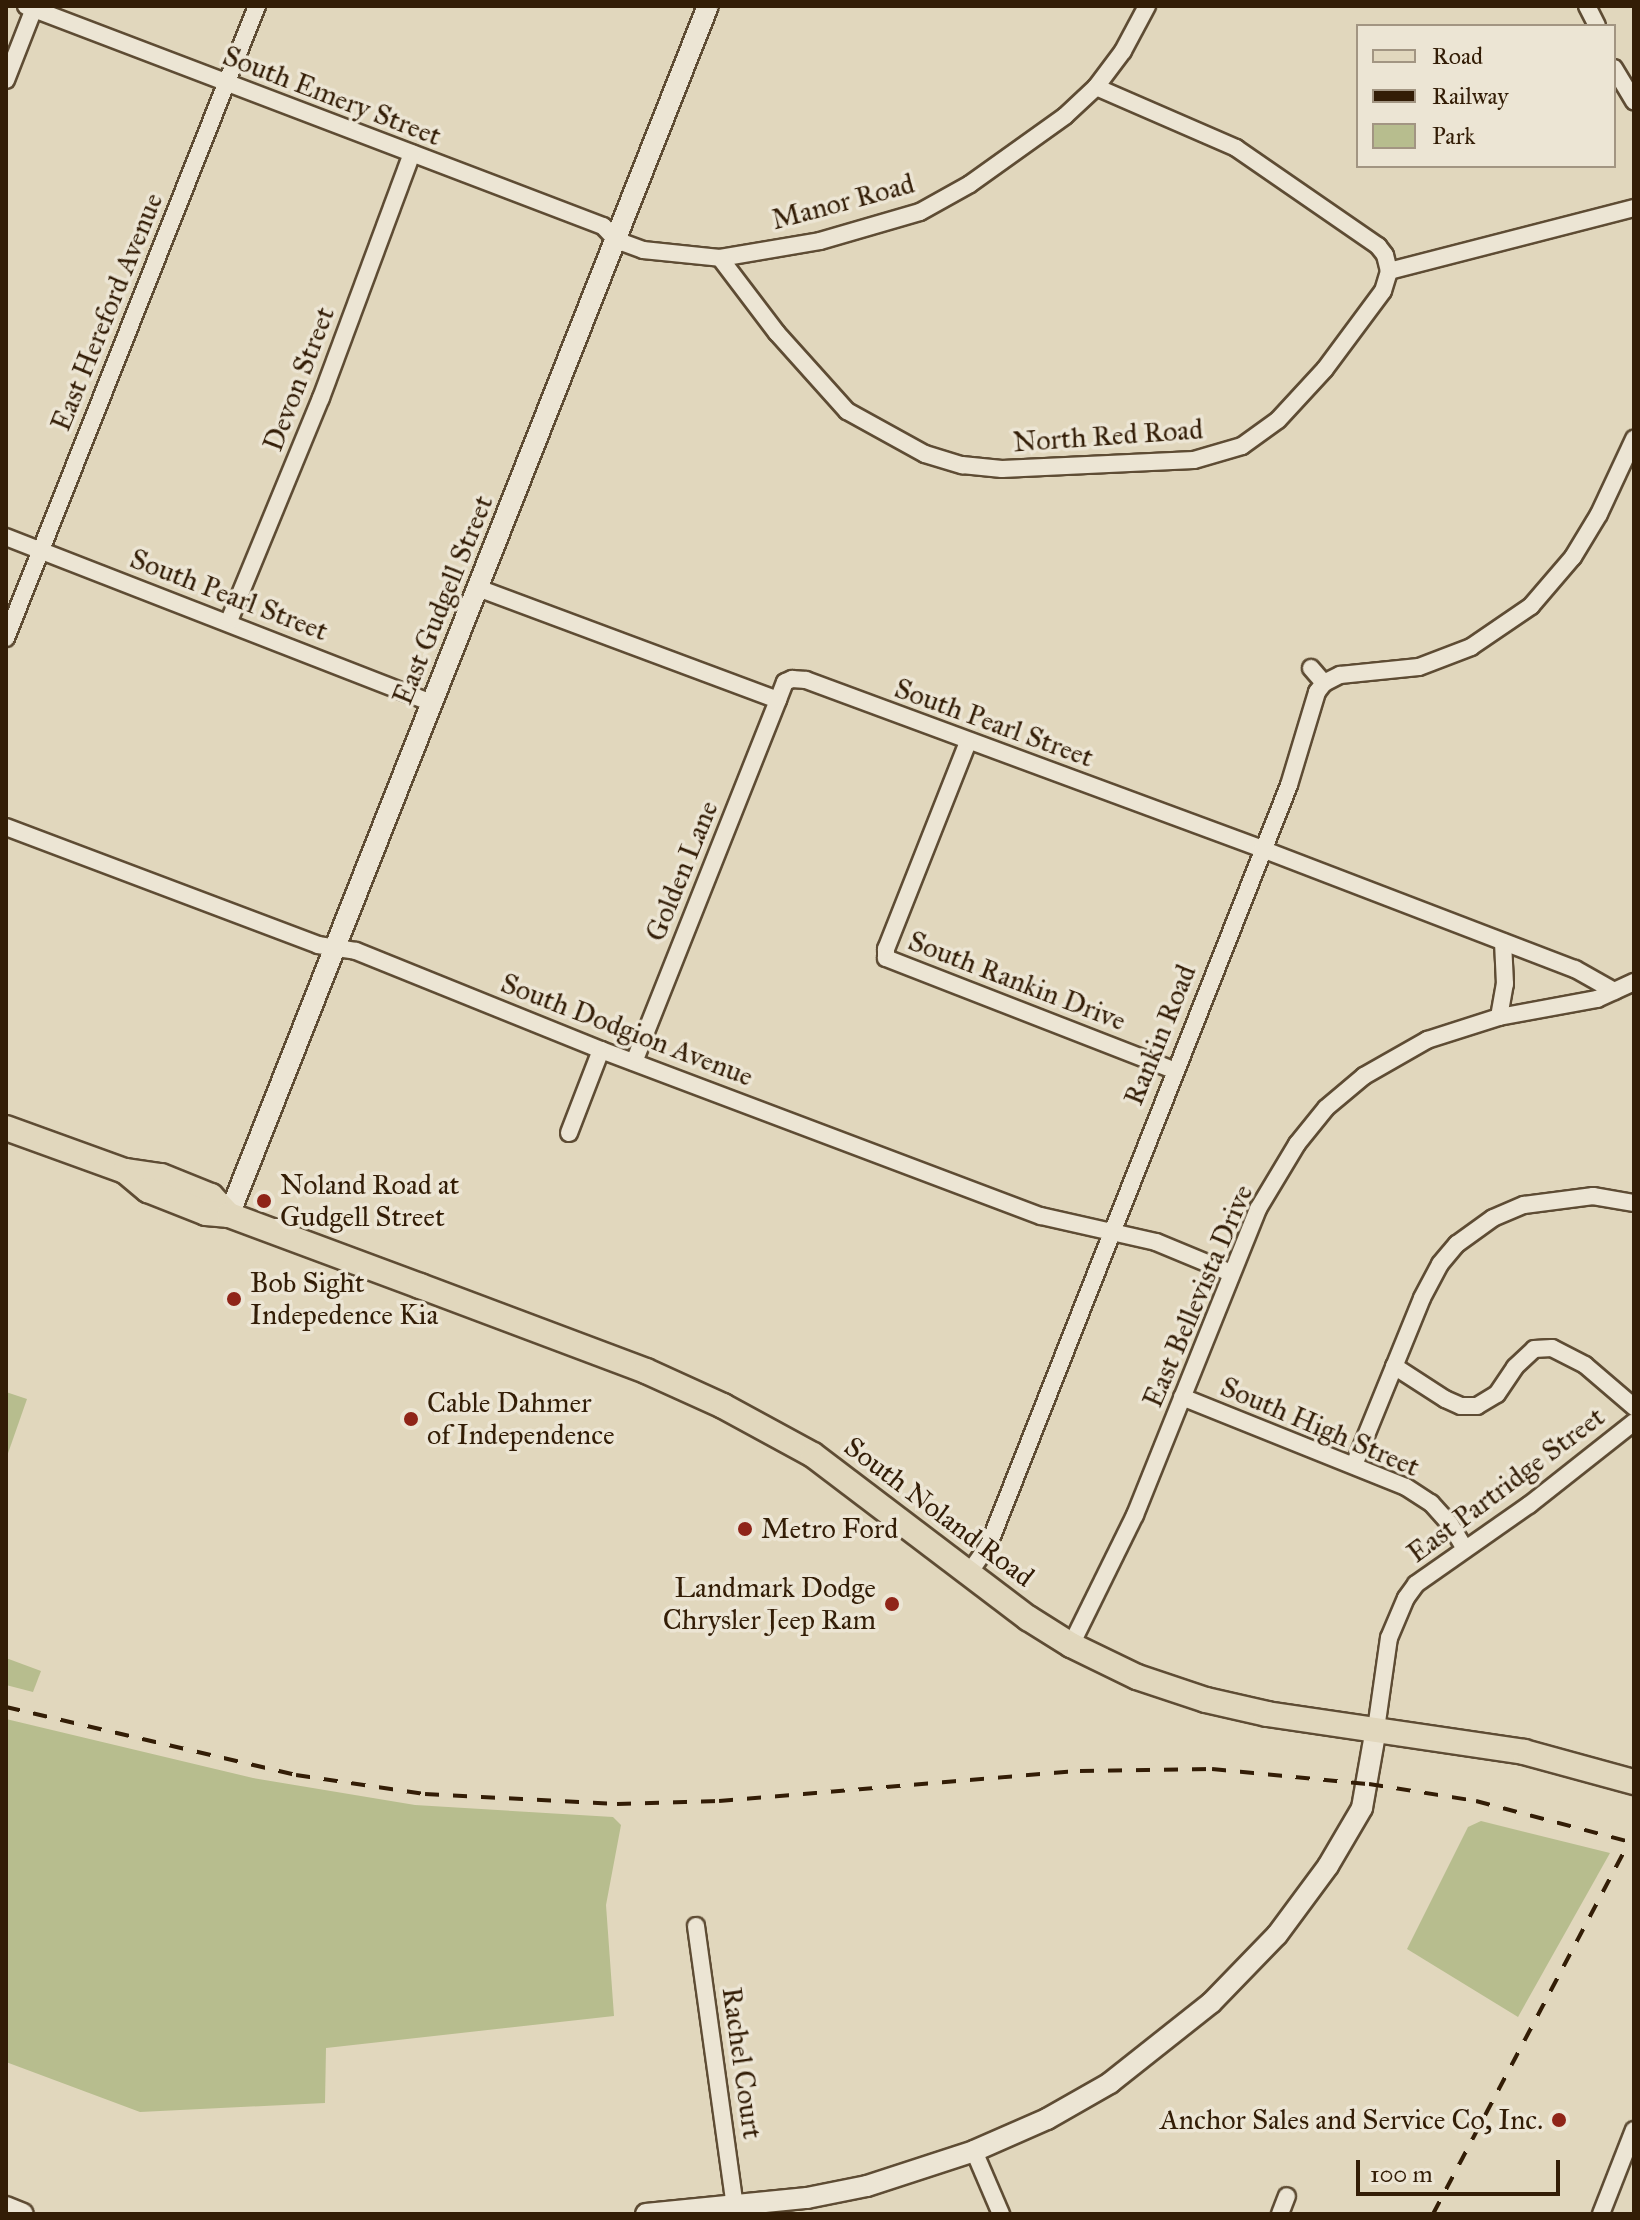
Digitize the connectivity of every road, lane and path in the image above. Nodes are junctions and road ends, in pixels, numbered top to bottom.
1 (257, 6) edge
2 (1147, 6) edge
3 (1587, 6) edge
4 (32, 7) edge
5 (703, 8) edge
6 (1596, 24) edge
7 (1616, 71) edge
8 (6, 80) edge
9 (226, 83) junction
10 (1096, 87) junction
11 (1634, 101) edge
12 (412, 153) junction
13 (1634, 208) edge
14 (616, 240) junction
15 (720, 258) junction
16 (1389, 271) junction
17 (1634, 439) edge
18 (6, 537) edge
19 (40, 550) junction
20 (478, 588) junction
21 (229, 621) junction
22 (6, 638) edge
23 (1311, 668) dead end
24 (1324, 683) junction
25 (778, 700) junction
26 (432, 703) junction
27 (968, 742) junction
28 (6, 827) edge
29 (1262, 849) junction
30 (1503, 942) junction
31 (334, 947) junction
32 (1634, 982) edge
33 (1614, 991) junction
34 (1499, 1017) junction
35 (601, 1050) junction
36 (634, 1062) junction
37 (1174, 1070) junction
38 (6, 1128) edge
39 (569, 1133) dead end
40 (1634, 1203) edge
41 (229, 1215) junction
42 (1110, 1232) junction
43 (1231, 1273) junction
44 (1394, 1366) junction
45 (1182, 1397) junction
46 (1634, 1407) edge
47 (1634, 1422) edge
48 (1354, 1465) junction
49 (1464, 1547) junction
50 (969, 1573) junction
51 (1071, 1645) junction
52 (1376, 1729) junction
53 (1629, 1780) edge
54 (696, 1926) dead end
55 (1634, 2130) edge
56 (974, 2151) junction
57 (1287, 2196) dead end
58 (6, 2207) edge
59 (735, 2207) junction
60 (23, 2214) edge
61 (646, 2214) edge
62 (1001, 2214) edge
63 (1280, 2214) edge
64 (1601, 2214) edge

1 - 9 street, East Hereford Avenue
2 - 10 street, Manor Road
3 - 6 street
4 - 8 street
4 - 9 street, South Emery Street
5 - 14 street, East Gudgell Street
7 - 11 street
9 - 12 street, South Emery Street
9 - 19 street, East Hereford Avenue
10 - 15 street, Manor Road
10 - 16 street
12 - 14 street, South Emery Street
12 - 21 street, Devon Street
13 - 16 street
14 - 15 street, Manor Road
14 - 20 street, East Gudgell Street
15 - 16 street, North Red Road
17 - 24 street
18 - 19 street, South Pearl Street
19 - 21 street, South Pearl Street
19 - 22 street, East Hereford Avenue
20 - 25 street
20 - 26 street, East Gudgell Street
21 - 26 street, South Pearl Street
23 - 24 street
24 - 29 street, Rankin Road
25 - 27 street, South Pearl Street
25 - 36 street, Golden Lane
26 - 31 street, East Gudgell Street
27 - 29 street, South Pearl Street
27 - 37 street, South Rankin Drive
28 - 31 street, South Dodgion Avenue
29 - 30 street, South Pearl Street
29 - 37 street, Rankin Road
30 - 33 street, South Pearl Street
30 - 34 street
31 - 35 street, South Dodgion Avenue
31 - 41 street, East Gudgell Street
32 - 33 street, East Bellevista Drive
33 - 34 street, East Bellevista Drive
34 - 43 street, East Bellevista Drive
35 - 36 street, South Dodgion Avenue
35 - 39 street
36 - 42 street, South Dodgion Avenue
37 - 42 street, Rankin Road
38 - 41 main road, South Noland Road
40 - 44 street
41 - 50 main road, South Noland Road
42 - 43 street, South Dodgion Avenue
42 - 50 street, Rankin Road
43 - 45 street, East Bellevista Drive
44 - 46 street
44 - 48 street
45 - 48 street, South High Street
45 - 51 street, East Bellevista Drive
47 - 49 street, East Partridge Street
48 - 49 street, South High Street
49 - 52 street, East Partridge Street
50 - 51 main road, South Noland Road
51 - 52 main road, South Noland Road
52 - 53 main road, South Noland Road
52 - 56 street
54 - 59 street, Rachel Court
55 - 64 street
56 - 59 street
56 - 62 street
57 - 63 street
58 - 60 street
59 - 61 street

